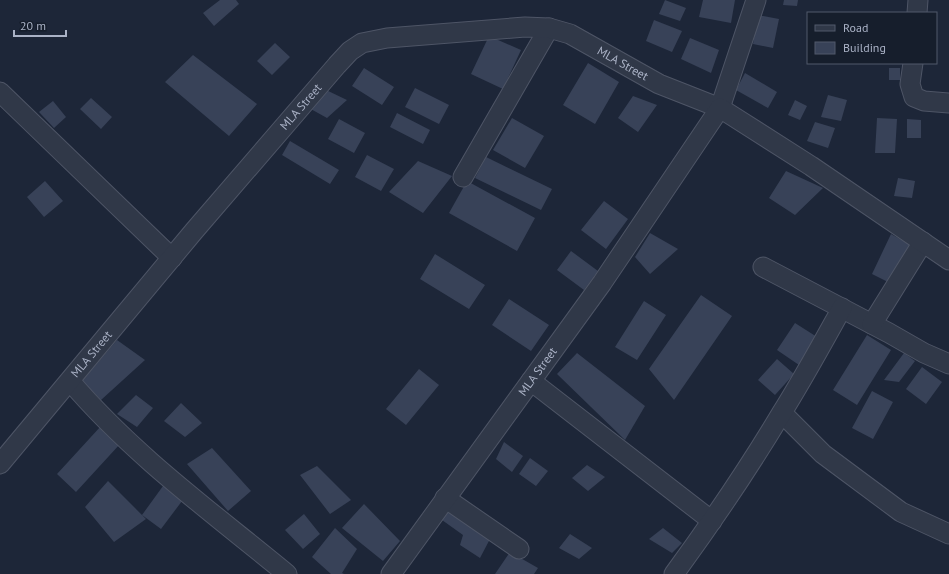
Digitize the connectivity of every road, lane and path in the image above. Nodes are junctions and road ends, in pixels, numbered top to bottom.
1 (756, 0) edge
2 (918, 0) edge
3 (917, 12) edge
4 (549, 28) junction
5 (913, 64) edge
6 (0, 92) edge
7 (949, 103) edge
8 (720, 108) junction
9 (464, 177) dead end
10 (923, 242) junction
11 (172, 258) junction
12 (949, 260) edge
13 (763, 267) dead end
14 (842, 308) junction
15 (872, 324) junction
16 (949, 364) edge
17 (70, 381) junction
18 (531, 381) junction
19 (782, 413) junction
20 (0, 464) edge
21 (445, 498) junction
22 (712, 521) junction
23 (949, 534) edge
24 (519, 549) dead end
25 (288, 574) edge
26 (391, 574) edge
27 (674, 574) edge

1 - 8 street, MLA Street
2 - 3 street
4 - 8 street, MLA Street
4 - 9 street
4 - 11 street, MLA Street
5 - 7 street
6 - 11 street
8 - 10 street
8 - 18 street, MLA Street
10 - 12 street
10 - 15 street
11 - 17 street, MLA Street
13 - 14 street
14 - 15 street
14 - 19 street
15 - 16 street
17 - 20 street, MLA Street
17 - 25 street
18 - 21 street, MLA Street
18 - 22 street
19 - 22 street
19 - 23 street
21 - 24 street
21 - 26 street, MLA Street
22 - 27 street

